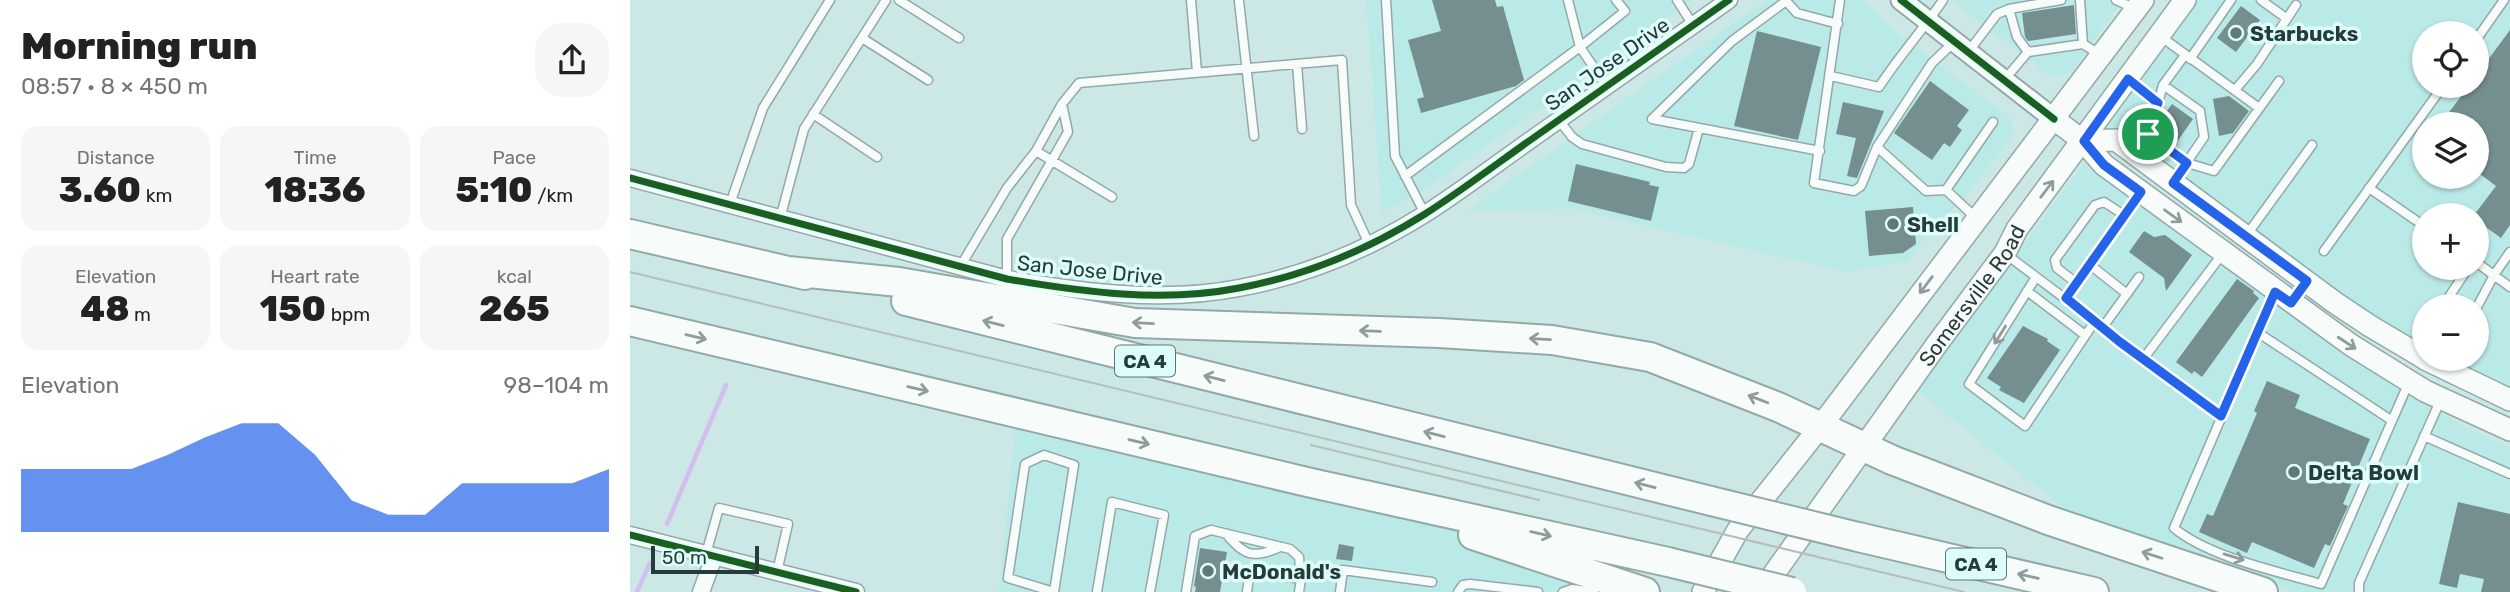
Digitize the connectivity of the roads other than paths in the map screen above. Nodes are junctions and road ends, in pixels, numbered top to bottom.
1 (830, 0) edge
2 (886, 0) edge
3 (899, 0) edge
4 (1191, 0) edge
5 (1386, 0) edge
6 (1568, 0) edge
7 (1616, 0) edge
8 (1677, 0) edge
9 (1728, 0) edge
10 (1840, 0) edge
11 (1901, 0) edge
12 (1943, 0) edge
13 (2061, 0) edge
14 (2080, 0) edge
15 (2116, 0) edge
16 (2185, 0) edge
17 (2231, 0) edge
18 (2261, 0) edge
19 (2504, 0) edge
20 (1239, 1) edge
21 (1786, 1) edge
22 (2140, 4) edge
23 (2296, 5) dead end
24 (2009, 9) junction
25 (2286, 18) junction
26 (2489, 21) edge
27 (1928, 23) junction
28 (1838, 24) junction
29 (1693, 25) junction
30 (2160, 36) junction
31 (862, 37) junction
32 (959, 38) dead end
33 (1580, 47) junction
34 (1961, 47) junction
35 (2092, 50) junction
36 (2028, 52) junction
37 (2188, 57) junction
38 (1297, 64) junction
39 (1246, 68) junction
40 (1197, 72) junction
41 (1830, 76) junction
42 (2128, 79) junction
43 (928, 80) dead end
44 (2004, 80) junction
45 (2279, 80) dead end
46 (2163, 85) junction
47 (1607, 87) junction
48 (2235, 90) junction
49 (2435, 98) edge
50 (2158, 103) junction
51 (1062, 104) junction
52 (2259, 108) junction
53 (813, 114) junction
54 (2054, 119) junction
55 (1559, 120) junction
56 (1993, 122) dead end
57 (1699, 128) junction
58 (1302, 129) dead end
59 (1254, 136) dead end
60 (2084, 141) junction
61 (2312, 145) dead end
62 (1877, 147) junction
63 (1036, 151) junction
64 (1820, 151) junction
65 (877, 157) dead end
66 (1052, 161) junction
67 (2187, 163) junction
68 (1405, 176) junction
69 (630, 178) edge
70 (2173, 183) junction
71 (2370, 188) junction
72 (1946, 190) junction
73 (2141, 192) junction
74 (1112, 197) dead end
75 (730, 204) junction
76 (1425, 214) junction
77 (2124, 215) junction
78 (1976, 218) junction
79 (2412, 218) edge
80 (780, 219) junction
81 (630, 234) edge
82 (2246, 236) junction
83 (1369, 244) junction
84 (2324, 251) dead end
85 (2510, 252) edge
86 (2005, 253) junction
87 (2224, 253) junction
88 (2088, 264) junction
89 (959, 268) junction
90 (788, 271) junction
91 (2489, 271) edge
92 (2494, 275) junction
93 (2036, 277) junction
94 (2139, 277) dead end
95 (1007, 279) junction
96 (2307, 281) junction
97 (2075, 282) junction
98 (2510, 288) edge
99 (2027, 291) junction
100 (2127, 294) junction
101 (2484, 294) edge
102 (2066, 298) junction
103 (2283, 298) junction
104 (630, 321) edge
105 (2095, 321) junction
106 (2103, 327) junction
107 (2257, 332) junction
108 (2085, 335) junction
109 (2412, 351) edge
110 (2144, 359) junction
111 (2456, 371) edge
112 (2409, 382) junction
113 (2441, 399) junction
114 (2510, 400) edge
115 (2221, 416) junction
116 (2391, 420) junction
117 (1820, 427) junction
118 (2510, 430) edge
119 (2424, 436) junction
120 (1866, 447) junction
121 (2510, 474) edge
122 (1307, 482) junction
123 (630, 534) edge
124 (1226, 534) junction
125 (1280, 548) junction
126 (710, 555) junction
127 (777, 572) junction
128 (1301, 579) junction
129 (1432, 582) dead end
130 (701, 592) edge
131 (856, 592) edge
132 (1054, 592) edge
133 (1097, 592) edge
134 (1150, 592) edge
135 (1185, 592) edge
136 (1247, 592) edge
137 (1299, 592) edge
138 (1340, 592) edge
139 (1458, 592) edge
140 (1538, 592) edge
141 (1563, 592) edge
142 (1594, 592) edge
143 (1645, 592) edge
144 (1703, 592) edge
145 (1761, 592) edge
146 (1792, 592) edge
147 (2094, 592) edge
148 (2263, 592) edge
149 (2360, 592) edge

1 - 75 lane
2 - 31 lane
3 - 32 lane
4 - 40 lane
5 - 68 lane
6 - 33 lane
7 - 33 lane
8 - 29 lane
9 - 29 street, San Jose Drive
10 - 28 lane
11 - 27 street
12 - 27 lane
13 - 24 lane
14 - 35 lane
15 - 22 lane
16 - 30 main road, Somersville Road
17 - 37 lane
18 - 25 lane
19 - 26 lane
20 - 39 lane
21 - 28 lane
21 - 57 lane
22 - 35 main road, Somersville Road
23 - 25 lane
24 - 34 lane
24 - 36 lane
25 - 48 lane
27 - 34 street
27 - 41 lane
28 - 41 lane
29 - 47 street, San Jose Drive
30 - 37 lane
30 - 42 main road, Somersville Road
31 - 43 lane
31 - 53 lane
33 - 47 lane
33 - 68 lane
34 - 44 street
34 - 62 lane
35 - 36 lane
35 - 54 main road, Somersville Road
36 - 44 lane
37 - 46 lane
37 - 48 lane
38 - 39 lane
38 - 58 lane
38 - 83 lane
39 - 40 lane
39 - 59 lane
40 - 51 lane
41 - 64 lane
42 - 50 lane
42 - 60 main road, Somersville Road
44 - 54 street
45 - 52 lane
46 - 50 lane
46 - 67 lane
47 - 55 street, San Jose Drive
48 - 52 lane
49 - 71 lane
50 - 67 lane
51 - 63 lane
51 - 66 lane
52 - 67 lane
53 - 65 lane
53 - 80 lane
54 - 60 main road
54 - 78 main road, Somersville Road
55 - 57 lane
55 - 76 street, San Jose Drive
56 - 72 lane
57 - 64 lane
60 - 70 main road
60 - 73 main road
86 -> 60 main road, Somersville Road
61 - 82 lane
62 - 64 lane
62 - 72 lane
63 - 66 lane
63 - 89 lane
66 - 74 lane
66 - 95 lane
67 - 70 lane
68 - 76 lane
69 - 75 street, San Jose Drive
70 - 82 main road
71 - 79 lane
71 - 84 lane
72 - 78 lane
73 - 77 lane
73 -> 87 main road
75 - 80 street, San Jose Drive
76 - 83 street, San Jose Drive
77 - 88 lane
77 - 97 lane
78 -> 117 main road, Somersville Road
80 - 89 street, San Jose Drive
81 - 90 highway, CA 4
82 - 96 main road
83 - 95 street, San Jose Drive
85 - 92 lane
86 - 93 lane
86 - 120 main road, Somersville Road
87 - 103 main road
87 - 110 lane
88 - 97 lane
88 - 100 lane
89 - 95 street, San Jose Drive
117 -> 90 highway
147 -> 90 highway, CA 4, bridge
91 - 92 lane
92 - 98 lane
92 - 101 lane
93 - 99 lane
93 - 102 lane
94 - 100 lane
96 - 103 main road
96 - 109 main road
97 - 102 lane
99 - 108 lane
99 -> 108 lane
100 - 106 lane
102 - 105 lane
103 - 107 lane
103 -> 112 main road
104 -> 122 highway
105 - 106 lane
105 - 108 lane
106 - 110 lane
107 - 115 lane
107 - 116 lane
110 - 115 lane
111 - 114 main road
112 - 113 main road
112 - 116 lane
113 - 118 main road
113 - 119 lane
115 -> 116 lane
117 - 120 highway
117 - 144 main road, Somersville Road
119 - 121 lane
119 - 149 lane
120 - 145 main road, Somersville Road
148 -> 120 highway
122 - 143 highway
122 -> 146 highway, bridge
123 - 126 street
124 - 125 lane
124 - 125 lane
124 - 135 lane
125 - 128 lane
126 - 127 street
126 - 127 lane
126 - 130 street
127 - 131 street
128 - 136 lane
128 - 137 lane
129 - 138 lane
132 - 132 lane
133 - 134 lane
139 - 140 lane
141 - 142 lane

